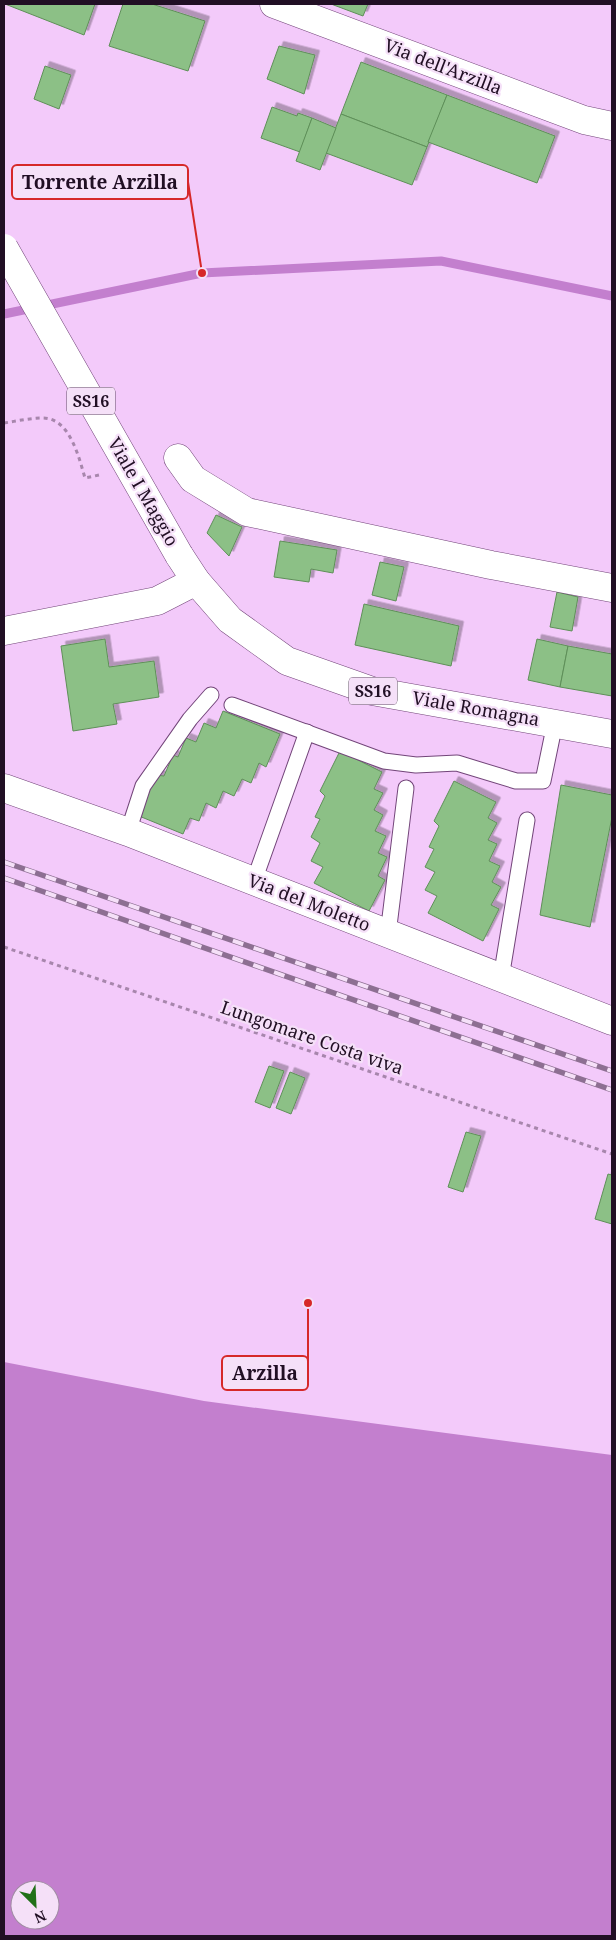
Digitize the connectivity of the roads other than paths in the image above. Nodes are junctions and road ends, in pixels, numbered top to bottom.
1 (274, 4) edge
2 (612, 126) edge
3 (4, 248) edge
4 (178, 458) dead end
5 (179, 555) joint
6 (196, 581) junction
7 (612, 588) edge
8 (4, 631) edge
9 (211, 695) dead end
10 (232, 705) dead end
11 (554, 723) junction
12 (307, 732) junction
13 (612, 734) edge
14 (4, 788) edge
15 (406, 788) dead end
16 (527, 820) dead end
17 (128, 832) junction
18 (254, 881) junction
19 (388, 934) junction
20 (501, 978) junction
21 (612, 1021) edge

1 - 2 street, Via dell'Arzilla
3 - 5 street, Viale I Maggio / SS16, bridge
4 - 7 street
5 - 6 street, Viale Romagna / SS16
6 - 8 street
6 - 11 street, Viale Romagna / SS16
9 - 17 lane
10 - 12 lane
11 - 12 lane
11 - 13 street, Viale Romagna / SS16
12 - 18 lane
14 - 17 street, Via del Moletto
15 - 19 lane
16 - 20 lane
17 - 18 street, Via del Moletto
18 - 19 street, Via del Moletto
19 - 20 street, Via del Moletto
20 - 21 street, Via del Moletto

